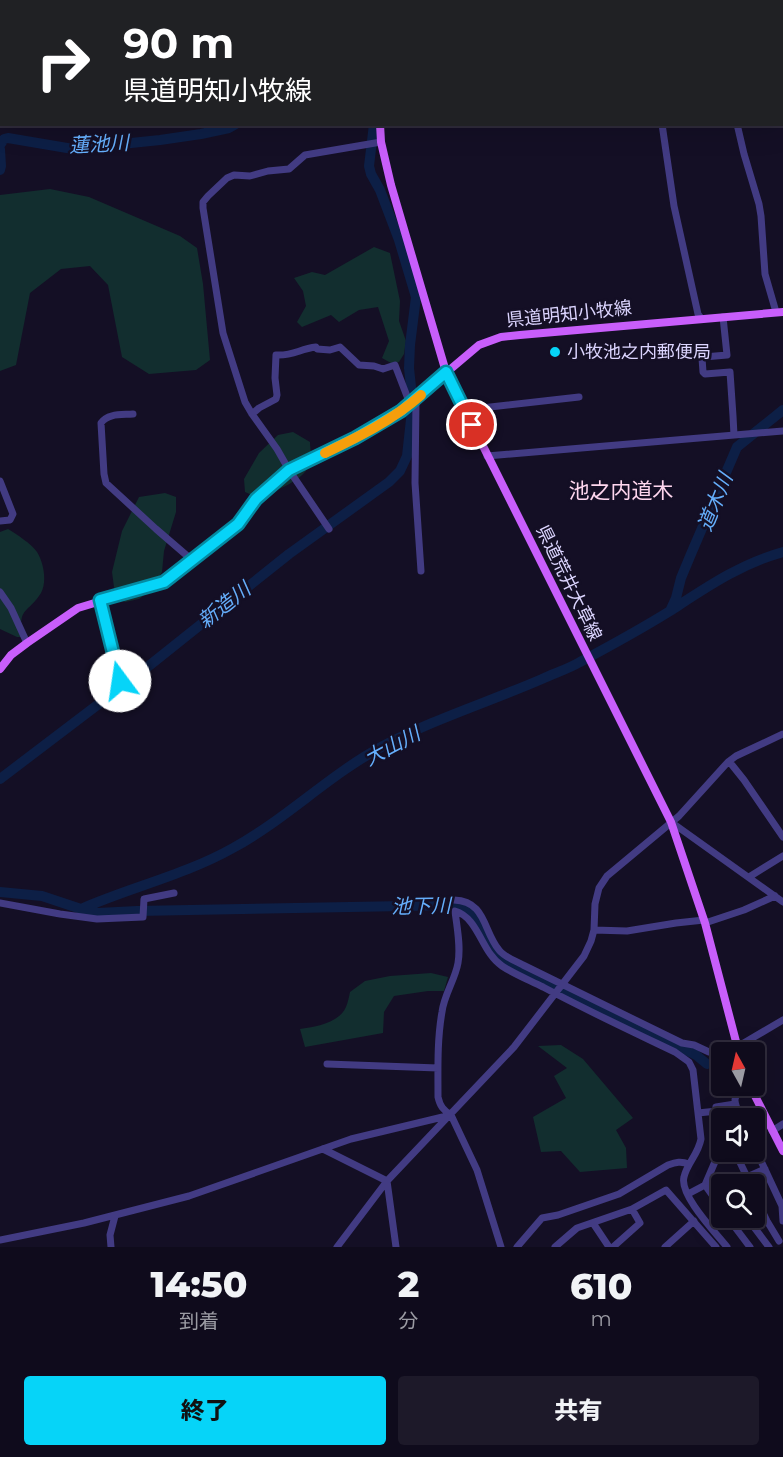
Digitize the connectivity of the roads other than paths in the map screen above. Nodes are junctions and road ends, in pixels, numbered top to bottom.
1 (380, 126) edge
2 (662, 126) edge
3 (738, 126) edge
4 (381, 142) junction
5 (780, 312) edge
6 (723, 317) junction
7 (700, 318) junction
8 (446, 372) junction
9 (579, 397) dead end
10 (413, 402) junction
11 (464, 410) junction
12 (133, 414) dead end
13 (252, 414) junction
14 (783, 431) edge
15 (738, 435) junction
16 (487, 456) junction
17 (289, 470) junction
18 (0, 481) edge
19 (0, 520) edge
20 (329, 529) dead end
21 (192, 560) junction
22 (421, 571) dead end
23 (0, 592) edge
24 (100, 600) junction
25 (27, 642) junction
26 (0, 669) edge
27 (123, 693) dead end
28 (783, 734) edge
29 (728, 762) junction
30 (672, 822) junction
31 (783, 837) edge
32 (783, 856) edge
33 (749, 877) junction
34 (174, 893) dead end
35 (775, 896) junction
36 (454, 900) dead end
37 (783, 902) edge
38 (0, 903) edge
39 (704, 921) junction
40 (594, 930) junction
41 (562, 984) junction
42 (555, 994) junction
43 (783, 1020) edge
44 (736, 1042) edge
45 (746, 1042) edge
46 (711, 1052) edge
47 (327, 1064) dead end
48 (438, 1068) junction
49 (736, 1096) edge
50 (754, 1096) edge
51 (735, 1104) junction
52 (723, 1108) edge
53 (737, 1108) edge
54 (711, 1111) edge
55 (698, 1113) junction
56 (451, 1115) junction
57 (783, 1124) edge
58 (777, 1138) edge
59 (323, 1149) junction
60 (783, 1151) edge
61 (715, 1162) edge
62 (762, 1162) edge
63 (689, 1164) junction
64 (765, 1168) junction
65 (753, 1174) edge
66 (387, 1181) junction
67 (706, 1187) junction
68 (711, 1187) edge
69 (688, 1194) junction
70 (711, 1194) edge
71 (632, 1209) junction
72 (115, 1216) junction
73 (765, 1217) edge
74 (694, 1221) junction
75 (783, 1221) edge
76 (592, 1223) junction
77 (736, 1228) edge
78 (755, 1228) edge
79 (781, 1239) edge
80 (0, 1240) edge
81 (111, 1247) edge
82 (337, 1247) edge
83 (396, 1247) edge
84 (501, 1247) edge
85 (517, 1247) edge
86 (555, 1247) edge
87 (611, 1247) edge
88 (665, 1247) edge
89 (716, 1247) edge
90 (727, 1247) edge
91 (750, 1247) edge
92 (769, 1247) edge

1 - 4 main road, 県道荒井大草線
2 - 7 street
3 - 5 street
4 - 8 main road, 県道荒井大草線
4 - 13 street
5 - 6 main road, 県道明知小牧線
6 - 7 main road, 県道明知小牧線
6 - 15 street
7 - 8 main road, 県道明知小牧線
8 - 10 main road, 県道明知小牧線
8 - 11 main road, 県道荒井大草線
9 - 11 street
10 - 13 street
10 - 17 main road, 県道明知小牧線
10 - 22 street
11 - 16 main road, 県道荒井大草線
12 - 21 street
13 - 17 street
14 - 15 street
15 - 16 street
16 - 30 main road, 県道荒井大草線
17 - 20 street
17 - 21 main road, 県道明知小牧線
18 - 19 street
21 - 24 main road, 県道明知小牧線
23 - 25 street
24 - 25 main road, 県道明知小牧線
24 - 27 street
25 - 26 main road, 県道明知小牧線
28 - 29 street
29 - 30 street
29 - 31 street
30 - 33 street
30 - 39 main road, 県道荒井大草線
30 - 40 street
32 - 33 street
33 - 35 street
34 - 38 street
35 - 37 street
35 - 39 street
36 - 41 street
39 - 40 street
39 - 44 main road, 県道荒井大草線
40 - 41 street
41 - 42 street
41 - 46 street
42 - 48 street
42 - 55 street
42 - 56 street
43 - 45 street
47 - 48 street
48 - 56 street
49 - 51 street
50 - 58 main road
51 - 52 street
51 - 53 street
54 - 55 street
55 - 63 street
56 - 59 street
56 - 66 street
56 - 84 street
57 - 58 street
58 - 60 main road
59 - 66 street
59 - 72 street
61 - 67 street
62 - 64 street
63 - 69 street
63 - 85 street
64 - 65 street
64 - 75 street
66 - 82 street
66 - 83 street
67 - 68 street
67 - 69 street
67 - 70 street
69 - 90 street
71 - 74 street
71 - 76 street
71 - 87 street
72 - 80 street
72 - 81 street
73 - 79 street
74 - 88 street
74 - 89 street
76 - 86 street
76 - 87 street
77 - 91 street
78 - 92 street
79 - 92 street

